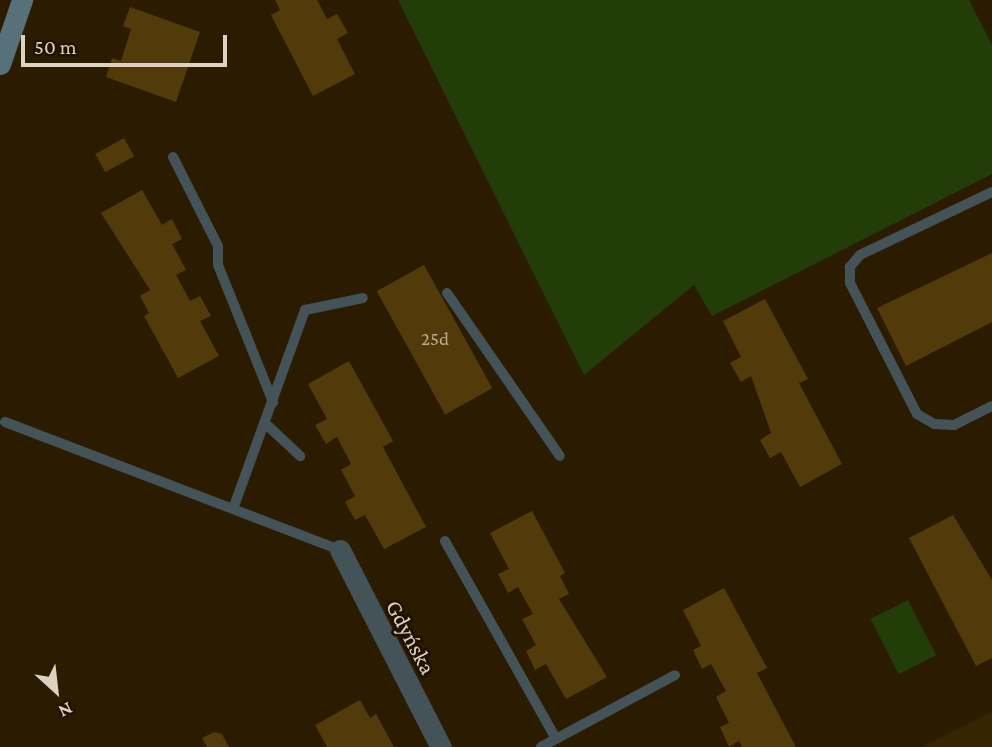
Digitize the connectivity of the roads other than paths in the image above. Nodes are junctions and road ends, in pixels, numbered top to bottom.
1 (22, 0) edge
2 (0, 64) edge
3 (173, 157) dead end
4 (992, 192) edge
5 (447, 293) dead end
6 (363, 298) dead end
7 (274, 402) junction
8 (992, 406) edge
9 (5, 422) dead end
10 (266, 424) junction
11 (300, 456) dead end
12 (560, 456) dead end
13 (233, 509) junction
14 (445, 541) dead end
15 (340, 550) joint
16 (676, 675) dead end
17 (556, 739) junction
18 (441, 747) edge
19 (541, 747) edge

1 - 2 street
3 - 7 lane
4 - 8 lane
5 - 12 lane
6 - 7 lane
7 - 10 lane
9 - 13 lane
10 - 11 lane
10 - 13 lane
13 - 15 lane
14 - 17 lane
15 - 18 street, Gdyńska
16 - 17 lane
17 - 19 lane

